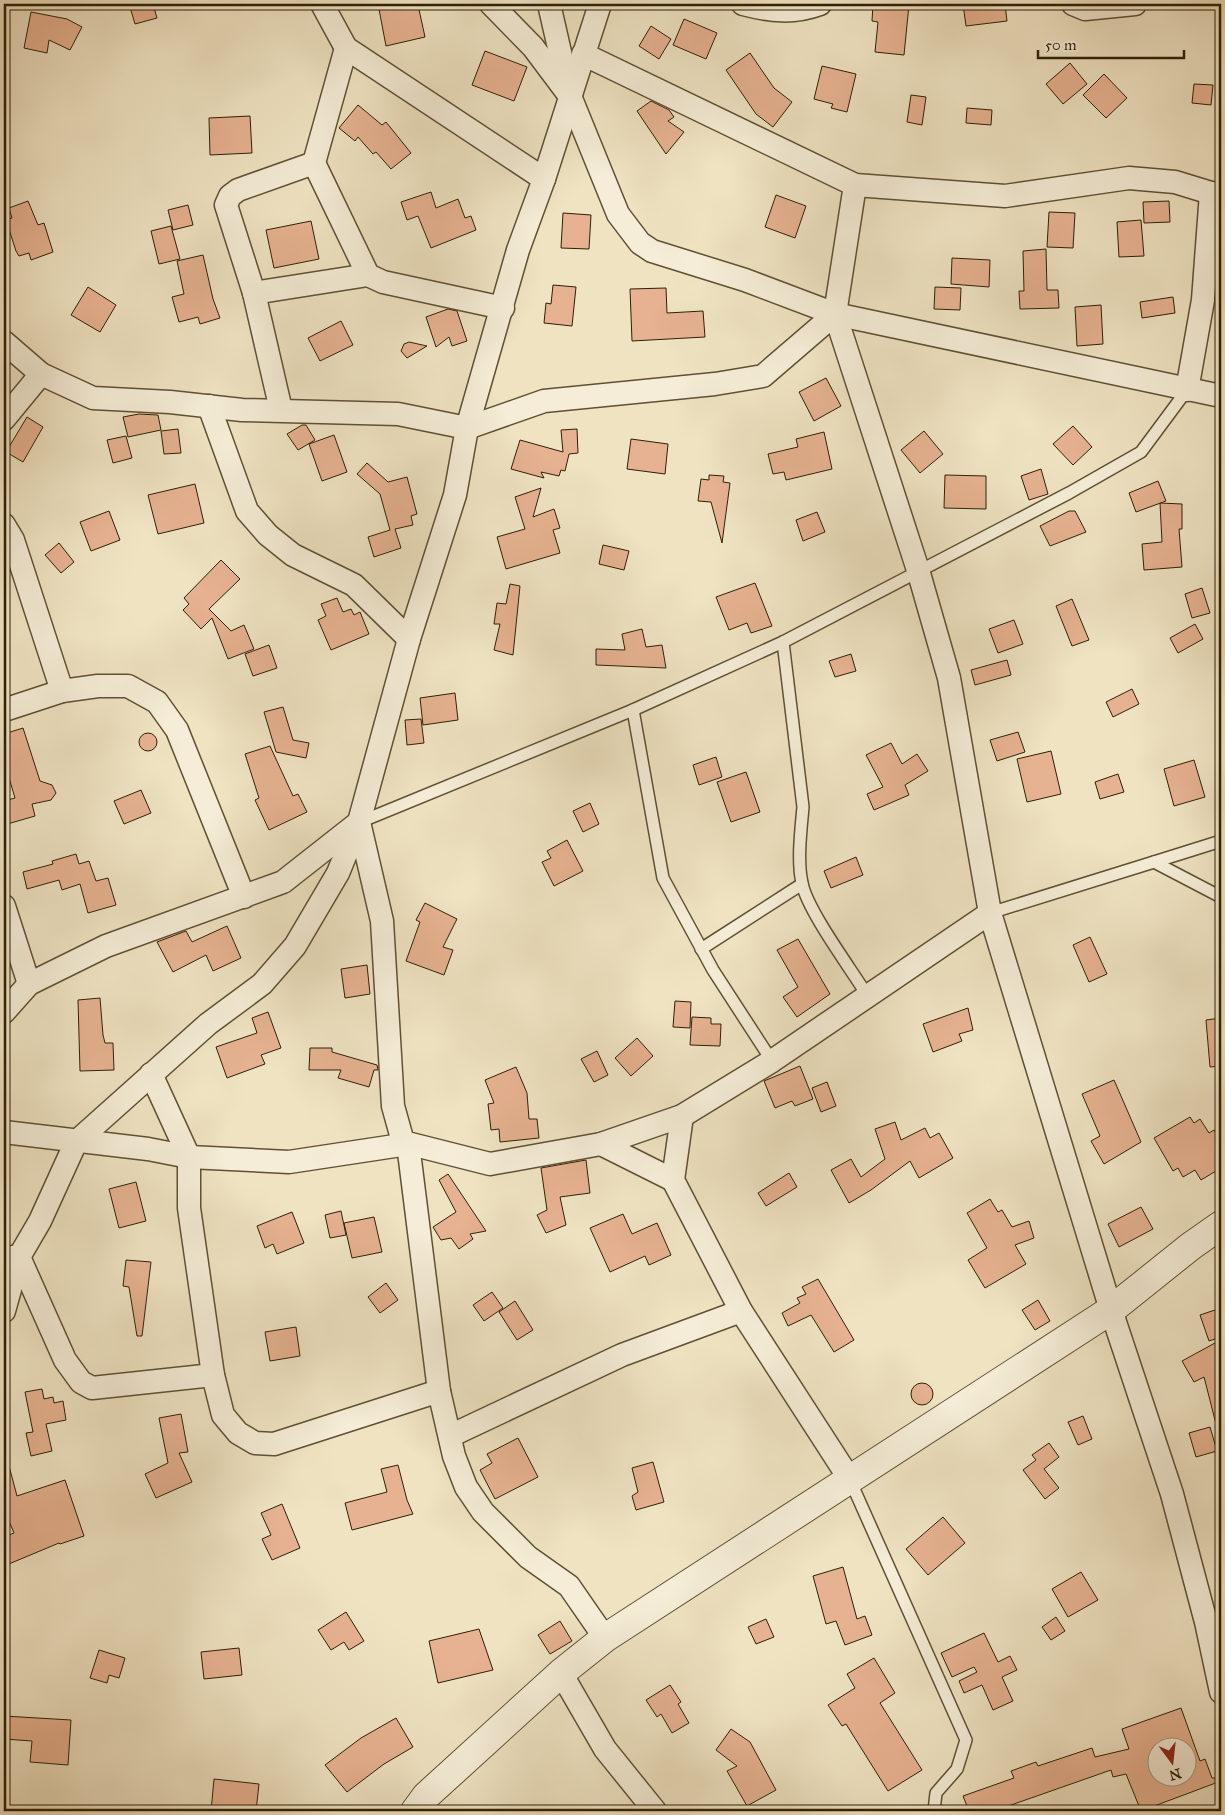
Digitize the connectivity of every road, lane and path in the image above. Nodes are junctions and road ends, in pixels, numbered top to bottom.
1 (322, 4) edge
2 (491, 4) edge
3 (549, 4) edge
4 (600, 4) edge
5 (743, 4) edge
6 (820, 4) edge
7 (1073, 4) edge
8 (1135, 4) edge
9 (346, 48) junction
10 (583, 54) junction
11 (570, 96) junction
12 (314, 163) junction
13 (544, 179) junction
14 (855, 185) junction
15 (1216, 189) edge
16 (368, 275) junction
17 (254, 293) junction
18 (503, 308) junction
19 (835, 314) junction
20 (4, 342) edge
21 (41, 374) junction
22 (1188, 390) junction
23 (1221, 396) edge
24 (209, 406) junction
25 (280, 410) junction
26 (4, 419) edge
27 (467, 428) junction
28 (4, 525) edge
29 (918, 570) junction
30 (409, 639) junction
31 (783, 642) junction
32 (62, 691) junction
33 (4, 710) edge
34 (633, 710) junction
35 (359, 822) junction
36 (1221, 841) edge
37 (1154, 862) junction
38 (802, 884) junction
39 (244, 897) junction
40 (1221, 897) edge
41 (4, 906) edge
42 (990, 912) junction
43 (701, 949) junction
44 (29, 984) junction
45 (867, 995) junction
46 (4, 1012) edge
47 (772, 1062) junction
48 (151, 1074) junction
49 (682, 1116) junction
50 (4, 1132) edge
51 (76, 1142) junction
52 (408, 1144) junction
53 (601, 1144) junction
54 (189, 1157) junction
55 (673, 1180) junction
56 (1221, 1225) edge
57 (11, 1257) edge
58 (1111, 1310) junction
59 (4, 1311) edge
60 (741, 1311) junction
61 (213, 1374) junction
62 (439, 1392) junction
63 (450, 1436) junction
64 (849, 1478) junction
65 (605, 1638) junction
66 (561, 1673) junction
67 (1221, 1692) edge
68 (425, 1806) edge
69 (655, 1811) edge
70 (934, 1811) edge

1 - 9 street
2 - 11 street
3 - 11 street
4 - 10 street
5 - 6 street
7 - 8 street
9 - 12 street
9 - 13 street
10 - 11 street
10 - 14 street
11 - 13 street
11 - 19 street
12 - 16 street
12 - 17 street
13 - 18 street
14 - 15 street
14 - 19 street
15 - 22 street
16 - 17 street
16 - 18 street
17 - 25 street
18 - 27 street
19 - 22 street
19 - 27 street
19 - 29 street
20 - 21 street
21 - 24 street
21 - 26 street
22 - 23 street
22 - 29 lane
24 - 25 street
24 - 30 street
25 - 27 street
27 - 30 street
28 - 32 street
29 - 31 lane
29 - 42 street
30 - 35 street
31 - 34 lane
31 - 38 lane
32 - 33 street
32 - 39 street
34 - 35 lane
34 - 43 lane
35 - 39 street
35 - 48 street
35 - 52 street
36 - 37 lane
37 - 40 lane
37 - 42 lane
38 - 43 lane
38 - 45 lane
39 - 44 street
41 - 44 street
42 - 45 street
42 - 58 street
43 - 47 lane
44 - 46 street
45 - 47 street
47 - 49 street
48 - 51 street
48 - 54 street
49 - 53 street
49 - 55 street
50 - 51 street
51 - 54 street
51 - 57 street
52 - 53 street
52 - 54 street
52 - 62 street
53 - 55 street
54 - 61 street
55 - 60 street
56 - 58 street
57 - 59 street
57 - 61 street
58 - 64 street
58 - 67 street
60 - 63 street
60 - 64 street
61 - 62 street
62 - 63 street
63 - 65 street
64 - 65 street
64 - 70 lane
65 - 66 street
66 - 68 street
66 - 69 street

